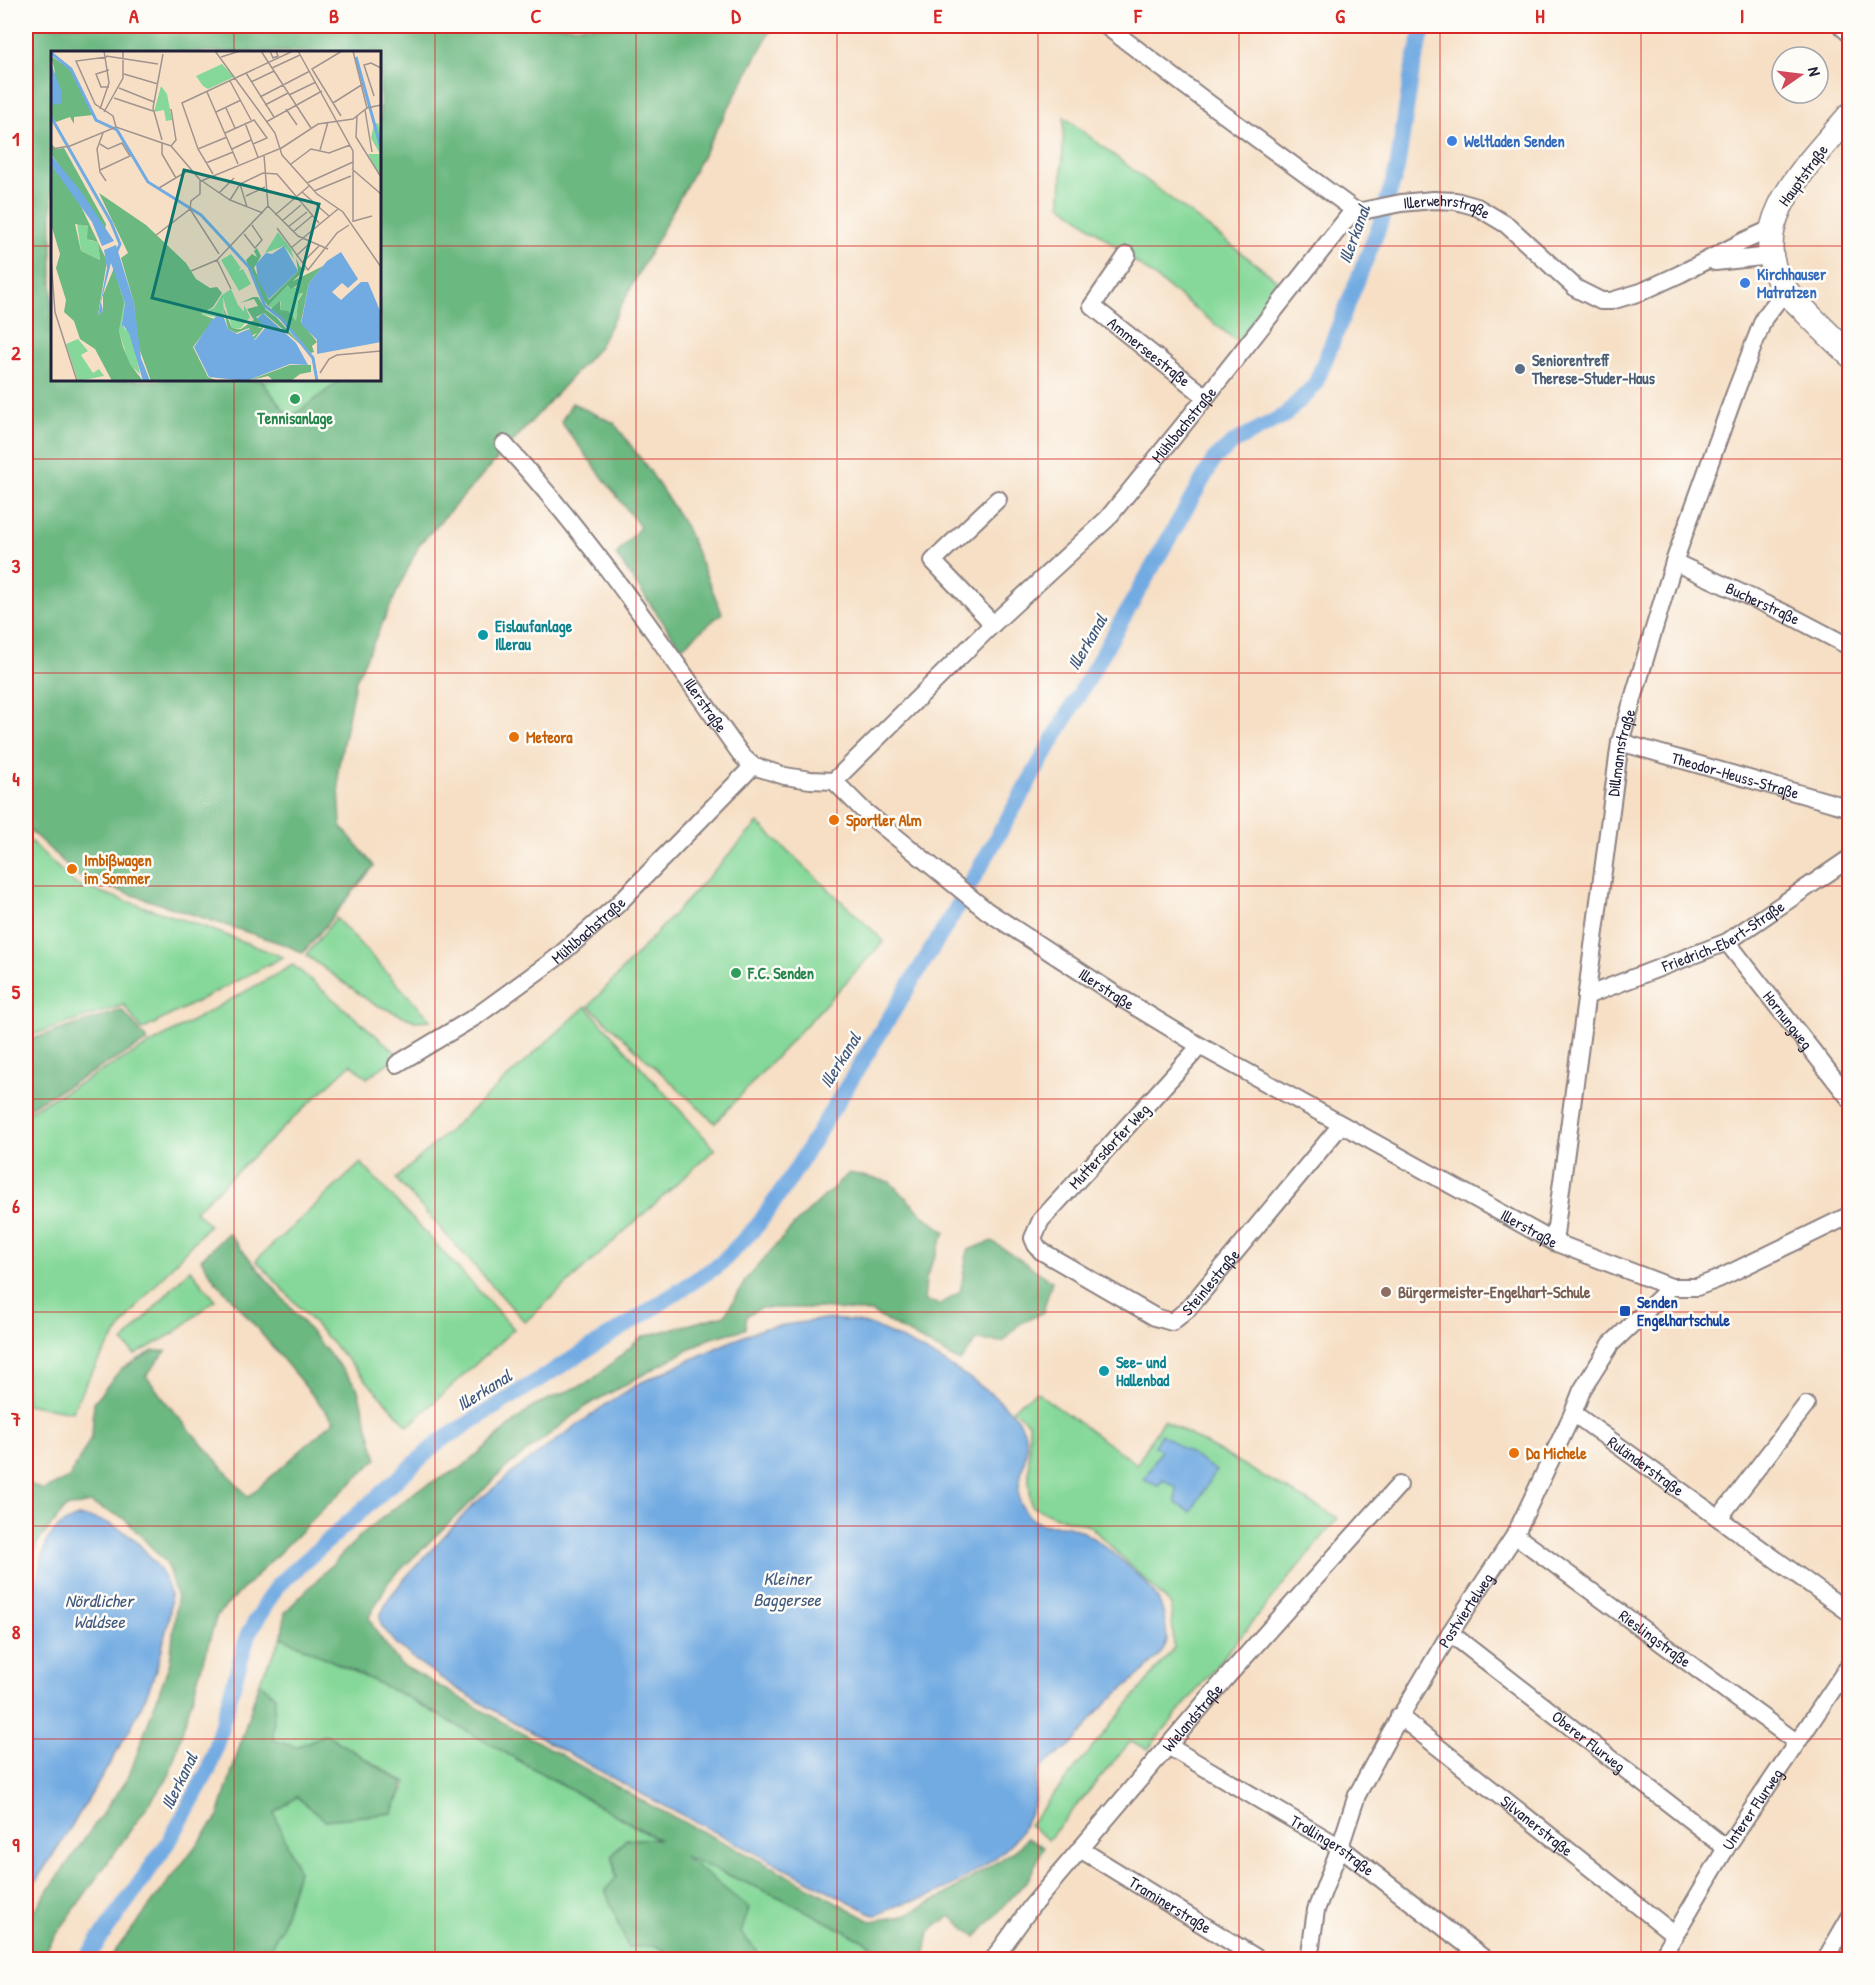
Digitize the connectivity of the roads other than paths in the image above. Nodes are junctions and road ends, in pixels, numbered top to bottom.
1 (1106, 26) edge
2 (1841, 26) edge
3 (1129, 34) edge
4 (1850, 34) edge
5 (1850, 115) edge
6 (1361, 210) junction
7 (1771, 229) junction
8 (1127, 255) dead end
9 (1771, 256) junction
10 (1702, 264) junction
11 (1785, 291) junction
12 (1850, 355) edge
13 (1206, 397) junction
14 (504, 444) dead end
15 (998, 499) dead end
16 (1674, 562) junction
17 (993, 624) junction
18 (1850, 647) edge
19 (1620, 742) junction
20 (753, 766) junction
21 (834, 781) junction
22 (1850, 808) edge
23 (1850, 858) edge
24 (1728, 942) junction
25 (1586, 996) junction
26 (1200, 1046) junction
27 (397, 1064) dead end
28 (1850, 1099) edge
29 (1341, 1125) junction
30 (1850, 1215) edge
31 (1554, 1242) junction
32 (1041, 1251) joint
33 (1671, 1287) junction
34 (1806, 1405) dead end
35 (1573, 1413) junction
36 (1399, 1485) dead end
37 (1719, 1518) junction
38 (1515, 1535) junction
39 (1850, 1613) edge
40 (1450, 1633) junction
41 (1850, 1664) edge
42 (1399, 1716) junction
43 (1796, 1742) junction
44 (1168, 1746) junction
45 (1340, 1847) junction
46 (1726, 1848) junction
47 (1080, 1849) junction
48 (1850, 1917) edge
49 (1675, 1935) junction
50 (1001, 1957) edge
51 (1260, 1959) edge
52 (1309, 1959) edge
53 (1486, 1959) edge
54 (1660, 1959) edge
55 (1826, 1959) edge

1 - 3 street
2 - 4 street
3 - 6 street
5 - 7 main road, Hauptstraße
6 - 10 street, Illerwehrstraße
6 - 13 street, Mühlbachstraße
7 - 9 main road, Hauptstraße
7 - 10 street, Illerwehrstraße
8 - 13 street, Ammerseestraße
9 - 10 street, Illerwehrstraße
9 - 11 main road, Hauptstraße
11 - 12 main road, Hauptstraße
11 - 16 street, Dillmannstraße
13 - 17 street, Mühlbachstraße
14 - 20 street, Illerstraße
15 - 17 street
16 - 18 street, Bucherstraße
16 - 19 street, Dillmannstraße
17 - 21 street, Mühlbachstraße
19 - 22 street, Theodor-Heuss-Straße
19 - 25 street, Dillmannstraße
20 - 21 street
20 - 27 street, Mühlbachstraße
21 - 26 street, Illerstraße
23 - 24 street, Friedrich-Ebert-Straße
24 - 25 street, Friedrich-Ebert-Straße
24 - 28 street, Hornungweg
25 - 31 street, Dillmannstraße
26 - 29 street, Illerstraße
26 - 32 street, Muttersdorfer Weg
29 - 31 street, Illerstraße
29 - 32 street, Steinlestraße
30 - 33 street, Illerstraße
31 - 33 street, Illerstraße
33 - 35 street, Postviertelweg
34 - 37 street
35 - 37 street, Ruländerstraße
35 - 38 street, Postviertelweg
36 - 44 street, Wielandstraße
37 - 39 street, Ruländerstraße
38 - 40 street, Postviertelweg
38 - 43 street, Rieslingstraße
40 - 42 street, Postviertelweg
40 - 46 street, Oberer Flurweg
41 - 43 street, Unterer Flurweg
42 - 45 street, Postviertelweg
42 - 49 street, Silvanerstraße
43 - 46 street, Unterer Flurweg
44 - 45 street, Trollingerstraße
44 - 47 street, Wielandstraße
45 - 52 street, Postviertelweg
45 - 53 street, Trollingerstraße
46 - 49 street, Unterer Flurweg
47 - 50 street, Wielandstraße
47 - 51 street, Traminerstraße
48 - 55 street
49 - 54 street, Unterer Flurweg

